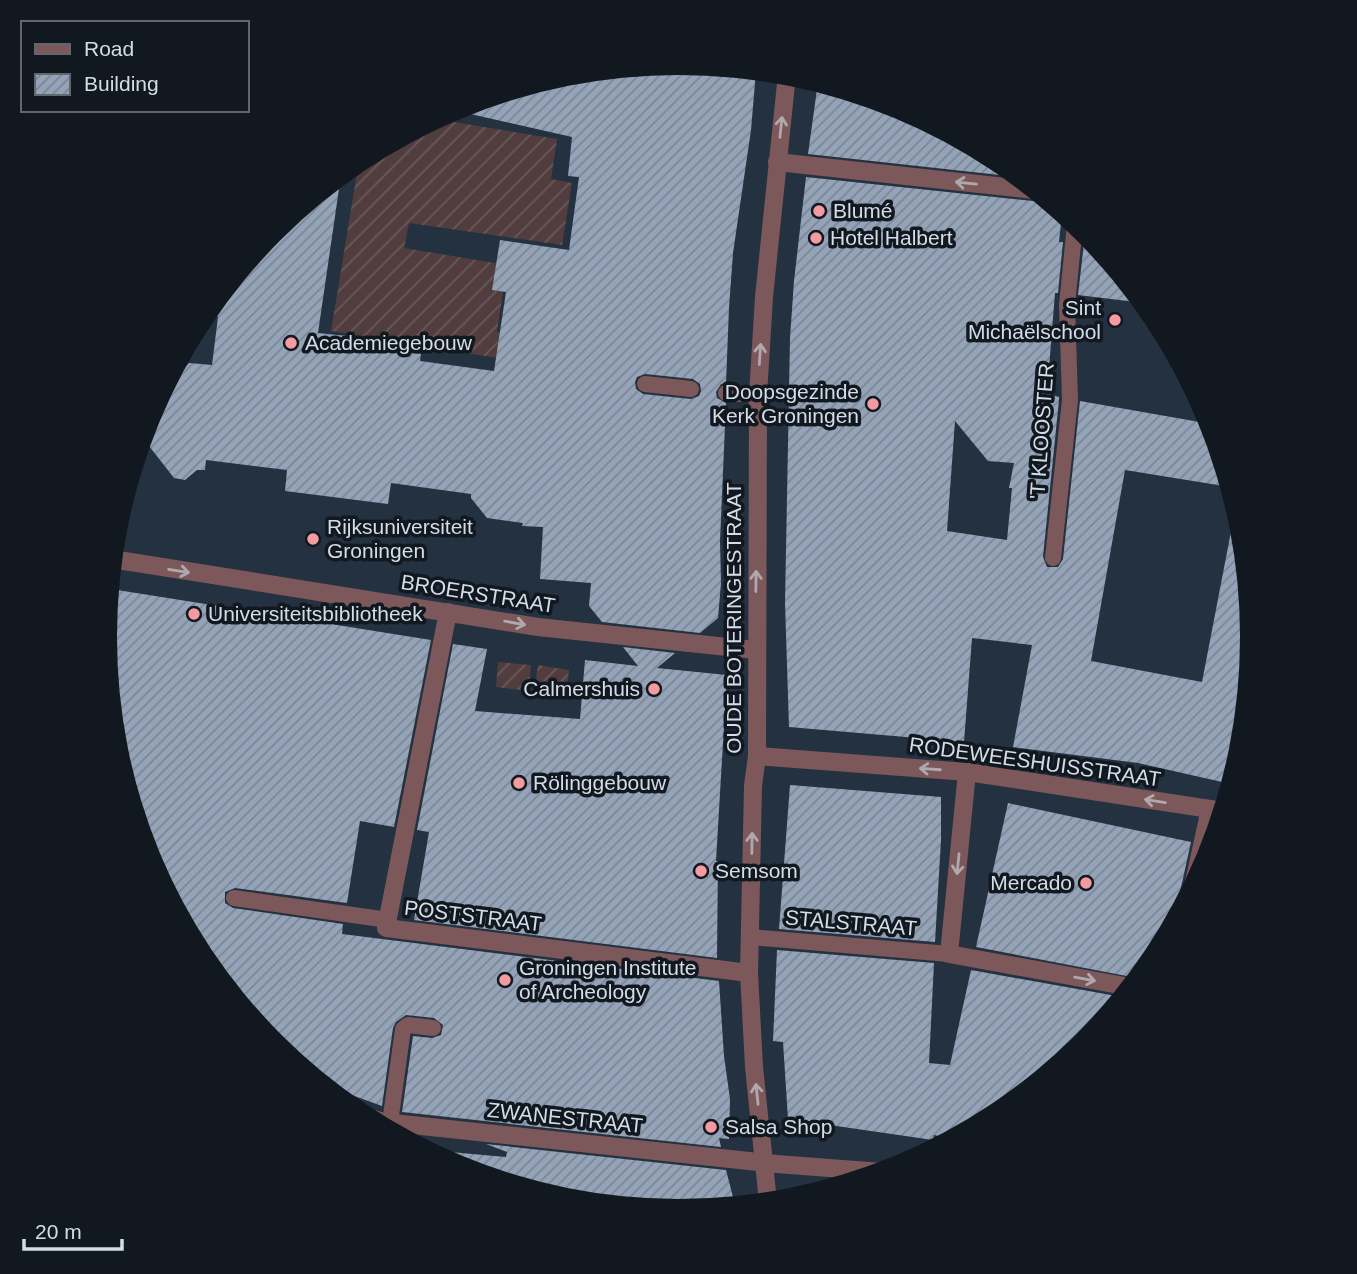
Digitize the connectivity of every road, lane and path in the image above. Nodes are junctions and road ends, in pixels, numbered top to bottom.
1 (786, 86) edge
2 (777, 162) junction
3 (1016, 188) edge
4 (1074, 238) edge
5 (645, 384) dead end
6 (691, 390) dead end
7 (726, 393) dead end
8 (758, 395) junction
9 (1053, 558) dead end
10 (123, 561) edge
11 (448, 612) junction
12 (756, 650) junction
13 (757, 756) junction
14 (967, 772) junction
15 (1213, 809) edge
16 (234, 898) dead end
17 (387, 920) junction
18 (750, 937) junction
19 (949, 954) junction
20 (749, 974) junction
21 (1119, 985) edge
22 (433, 1028) dead end
23 (386, 1116) edge
24 (403, 1126) edge
25 (764, 1162) junction
26 (856, 1170) edge
27 (767, 1192) edge

2 -> 1 street, OUDE BOTERINGESTRAAT
3 -> 2 street
8 -> 2 street, OUDE BOTERINGESTRAAT
4 - 9 lane, 'T KLOOSTER
5 - 6 lane
7 - 8 lane
12 -> 8 street, OUDE BOTERINGESTRAAT
10 -> 11 street, BROERSTRAAT
11 -> 12 street, BROERSTRAAT
11 - 17 street, POSTSTRAAT
12 - 13 street, OUDE BOTERINGESTRAAT
14 -> 13 street, RODEWEESHUISSTRAAT
18 -> 13 street, OUDE BOTERINGESTRAAT
15 -> 14 street, RODEWEESHUISSTRAAT
14 -> 19 street
16 - 17 lane
17 - 20 street, POSTSTRAAT
18 - 19 lane, STALSTRAAT
18 - 20 street, OUDE BOTERINGESTRAAT
19 -> 21 street, STALSTRAAT
25 -> 20 street, OUDE BOTERINGESTRAAT
22 - 23 lane
24 - 25 street, ZWANESTRAAT
25 - 26 street, ZWANESTRAAT
25 - 27 street, OUDE BOTERINGESTRAAT

